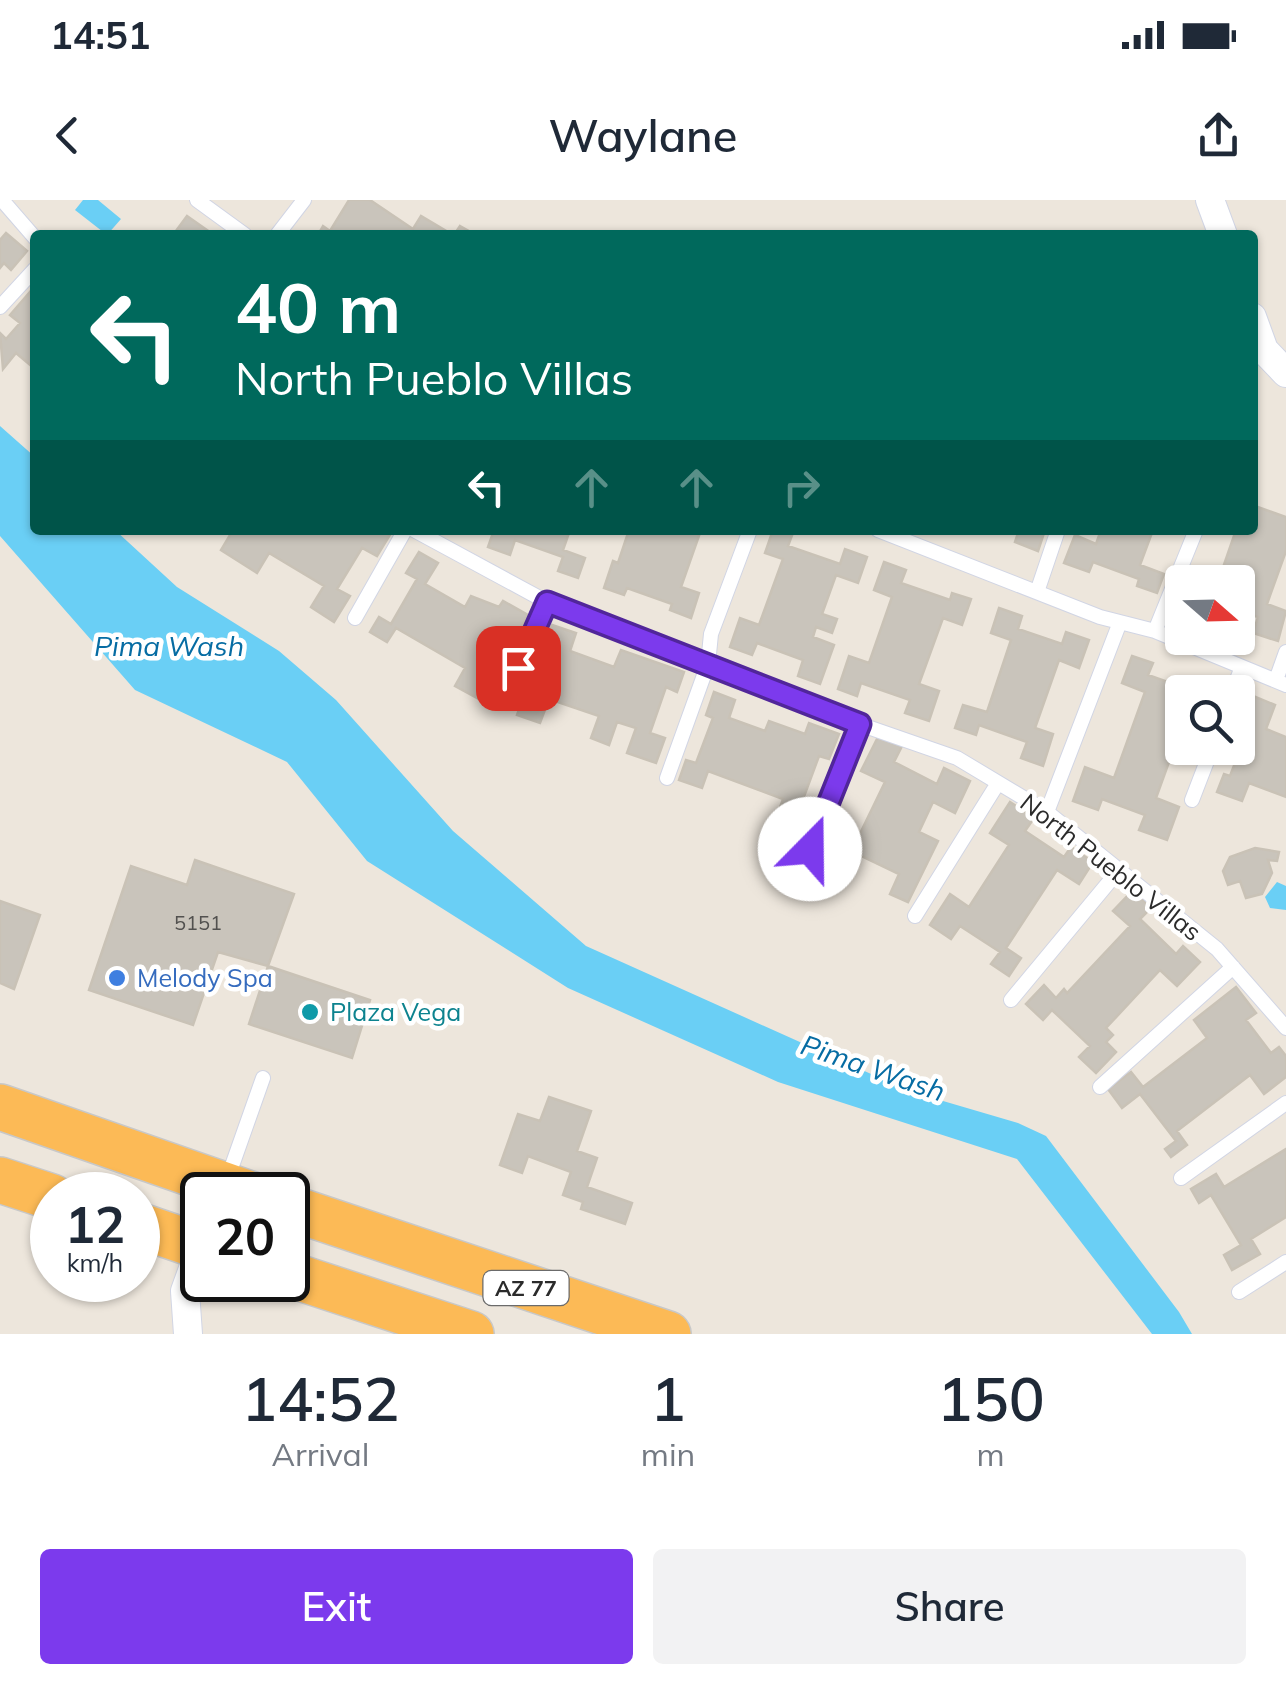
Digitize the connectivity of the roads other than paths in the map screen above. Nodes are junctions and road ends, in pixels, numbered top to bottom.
1 (2, 200) edge
2 (196, 200) edge
3 (304, 200) edge
4 (1210, 200) edge
5 (239, 230) edge
6 (282, 230) edge
7 (1221, 230) edge
8 (30, 232) edge
9 (30, 275) edge
10 (0, 308) edge
11 (1258, 334) edge
12 (1286, 373) edge
13 (402, 535) edge
14 (423, 535) edge
15 (748, 535) edge
16 (890, 535) edge
17 (923, 535) edge
18 (1056, 535) edge
19 (1194, 535) edge
20 (918, 547) junction
21 (1036, 592) junction
22 (547, 602) junction
23 (355, 618) dead end
24 (1120, 622) junction
25 (1154, 631) junction
26 (1286, 652) edge
27 (708, 664) junction
28 (1242, 667) junction
29 (1239, 675) edge
30 (1281, 682) edge
31 (504, 700) dead end
32 (860, 724) junction
33 (1205, 765) edge
34 (667, 778) dead end
35 (998, 783) junction
36 (1192, 800) dead end
37 (1047, 812) junction
38 (810, 849) dead end
39 (1120, 870) junction
40 (915, 916) dead end
41 (1233, 967) junction
42 (1011, 1000) dead end
43 (1286, 1028) edge
44 (263, 1078) dead end
45 (1100, 1087) dead end
46 (1286, 1103) edge
47 (0, 1107) edge
48 (238, 1172) edge
49 (180, 1173) edge
50 (1182, 1178) dead end
51 (0, 1180) edge
52 (30, 1190) edge
53 (310, 1214) edge
54 (1286, 1262) edge
55 (310, 1281) edge
56 (1238, 1292) dead end
57 (186, 1302) edge
58 (188, 1334) edge
59 (471, 1334) edge
60 (668, 1334) edge

1 - 8 lane
2 - 5 lane
3 - 6 lane
4 - 7 street
9 - 10 lane
11 - 12 street
13 - 23 lane
14 - 22 lane, North Pueblo Villas
15 - 27 lane
16 - 20 lane
17 - 20 lane
18 - 21 lane
19 - 25 lane
20 - 21 lane
21 - 24 lane
22 - 27 lane, North Pueblo Villas
22 - 31 lane
24 - 25 lane
24 - 37 lane
25 - 28 lane
26 - 30 lane
27 - 32 lane, North Pueblo Villas
27 - 34 lane
28 - 29 lane
28 - 30 lane
32 - 35 lane, North Pueblo Villas
32 - 38 lane
33 - 36 lane
35 - 37 lane, North Pueblo Villas
35 - 40 lane
37 - 39 lane, North Pueblo Villas
39 - 41 lane, North Pueblo Villas
39 - 42 lane
41 - 43 lane, North Pueblo Villas
41 - 45 lane
44 - 48 lane
46 - 50 lane
47 - 49 highway
51 - 52 highway
53 - 60 highway, AZ 77
54 - 56 lane
55 - 59 highway, AZ 77
57 - 58 street

